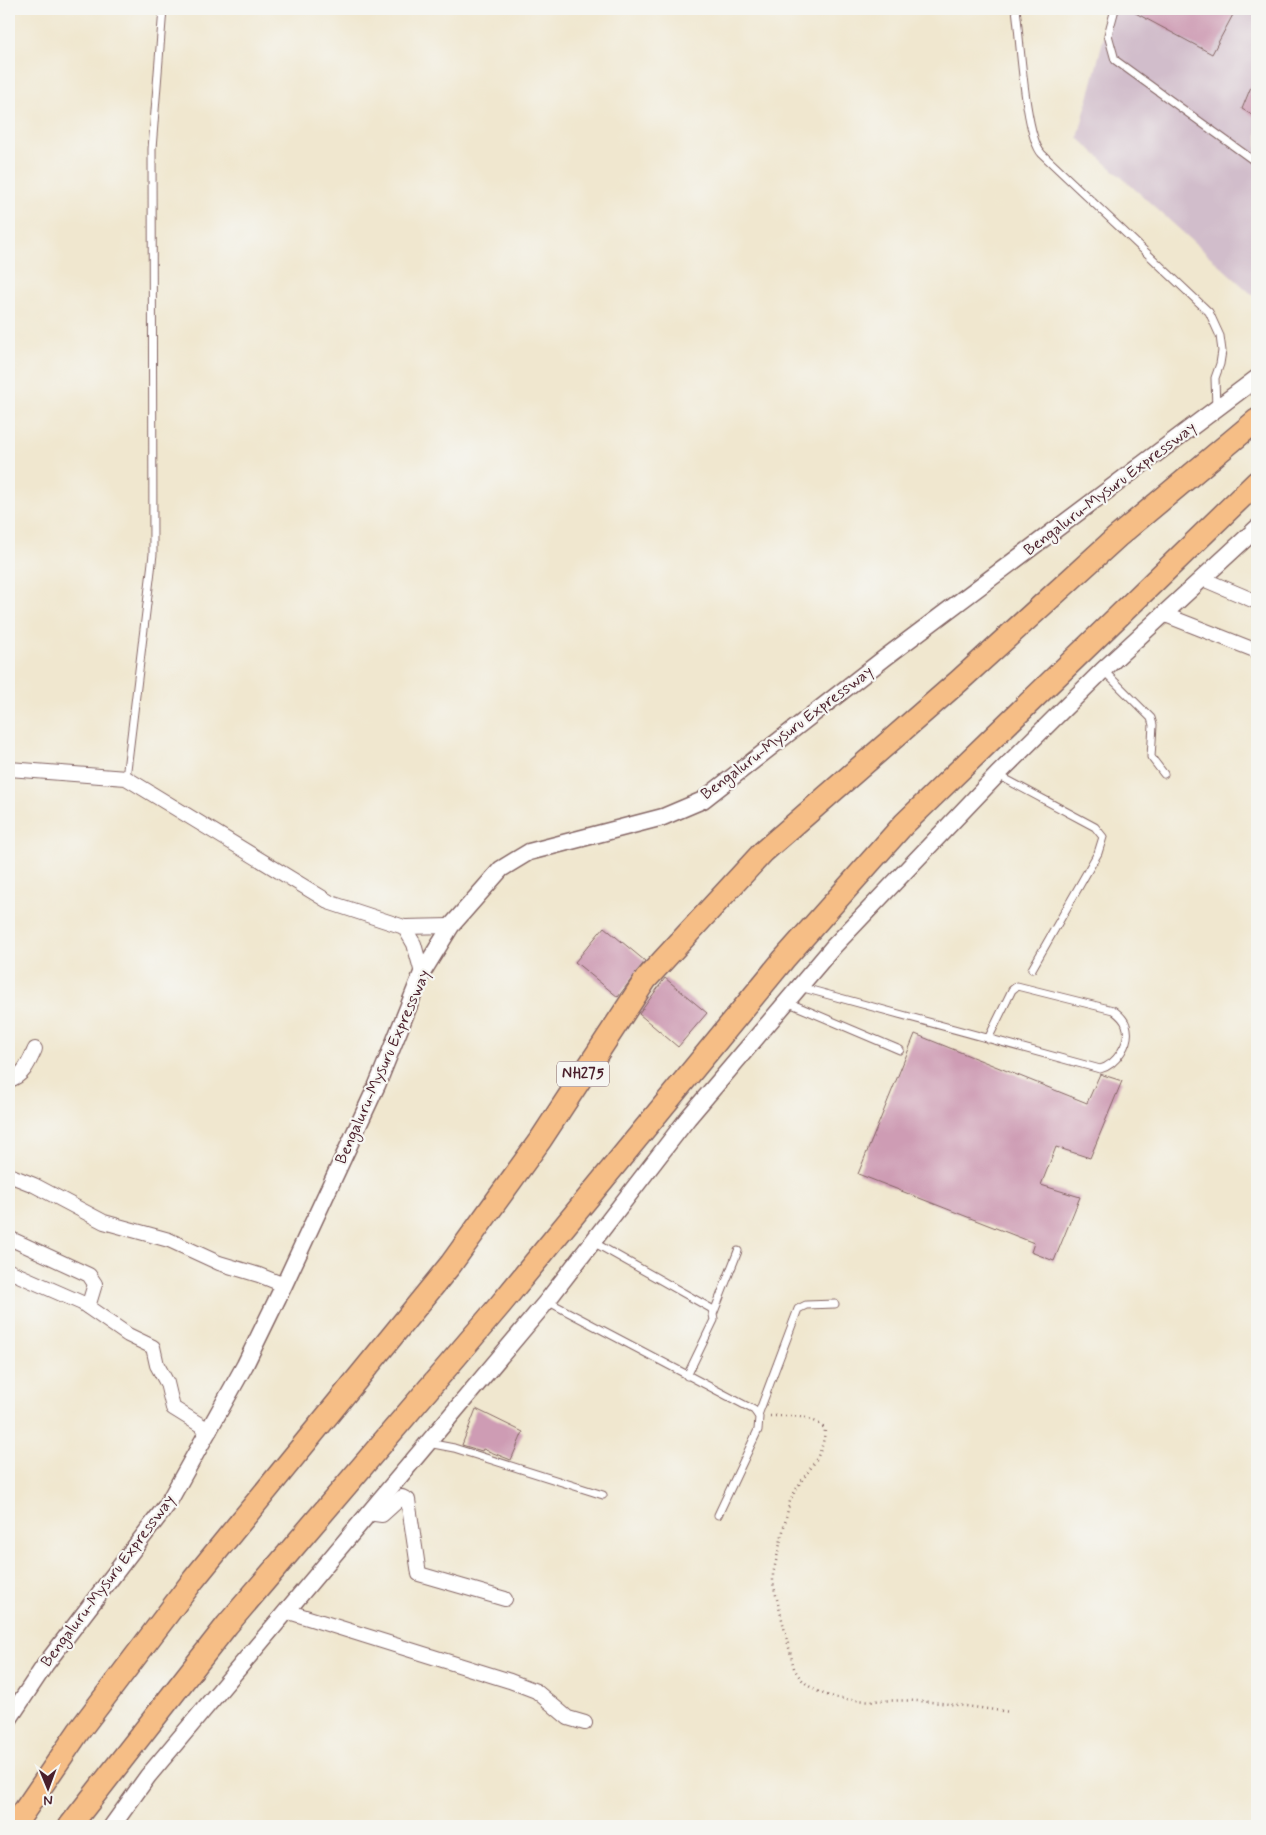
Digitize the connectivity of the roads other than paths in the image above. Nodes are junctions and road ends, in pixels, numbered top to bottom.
1 (163, 9) edge
2 (1016, 9) edge
3 (1114, 9) edge
4 (1257, 162) edge
5 (1257, 378) edge
6 (1216, 409) junction
7 (1257, 420) edge
8 (1257, 482) edge
9 (1257, 528) edge
10 (1204, 579) junction
11 (1257, 602) edge
12 (1163, 614) junction
13 (1257, 651) edge
14 (1103, 670) junction
15 (9, 770) edge
16 (1164, 774) dead end
17 (997, 775) junction
18 (126, 778) junction
19 (451, 926) junction
20 (404, 927) junction
21 (1032, 968) dead end
22 (422, 973) junction
23 (799, 987) junction
24 (787, 1002) junction
25 (988, 1039) junction
26 (35, 1049) dead end
27 (900, 1050) dead end
28 (9, 1080) edge
29 (9, 1175) edge
30 (9, 1238) edge
31 (593, 1242) junction
32 (738, 1251) dead end
33 (9, 1271) edge
34 (284, 1285) junction
35 (547, 1301) junction
36 (835, 1304) dead end
37 (88, 1307) junction
38 (714, 1312) junction
39 (687, 1376) junction
40 (758, 1415) junction
41 (210, 1431) junction
42 (428, 1443) junction
43 (602, 1495) dead end
44 (368, 1513) junction
45 (718, 1515) dead end
46 (505, 1599) dead end
47 (286, 1611) junction
48 (9, 1719) edge
49 (585, 1723) dead end
50 (14, 1826) edge
51 (70, 1826) edge
52 (112, 1826) edge

1 - 18 lane
2 - 6 lane
3 - 4 lane
5 - 6 street, Bengaluru-Mysuru Expressway
6 - 19 street, Bengaluru-Mysuru Expressway
7 - 50 highway, NH275
8 - 51 highway
9 - 10 street
10 - 11 street
10 - 12 street
12 - 13 street
12 - 14 street
14 - 16 lane
14 - 17 street
15 - 18 street
17 - 21 lane
17 - 23 street
18 - 20 street
19 - 20 street
19 - 22 street, Bengaluru-Mysuru Expressway
20 - 22 street
22 - 34 street, Bengaluru-Mysuru Expressway
23 - 24 street
23 - 25 lane
24 - 27 lane
24 - 31 street
25 - 25 lane
26 - 28 street
29 - 34 street
30 - 37 street
31 - 35 street
31 - 38 lane
32 - 38 lane
33 - 37 street
34 - 41 street, Bengaluru-Mysuru Expressway
35 - 39 lane
35 - 42 street
36 - 40 lane
37 - 41 street
38 - 39 lane
39 - 40 lane
40 - 45 lane
41 - 48 street, Bengaluru-Mysuru Expressway
42 - 43 lane
42 - 44 street
44 - 46 street
44 - 47 street
47 - 49 street
47 - 52 street

